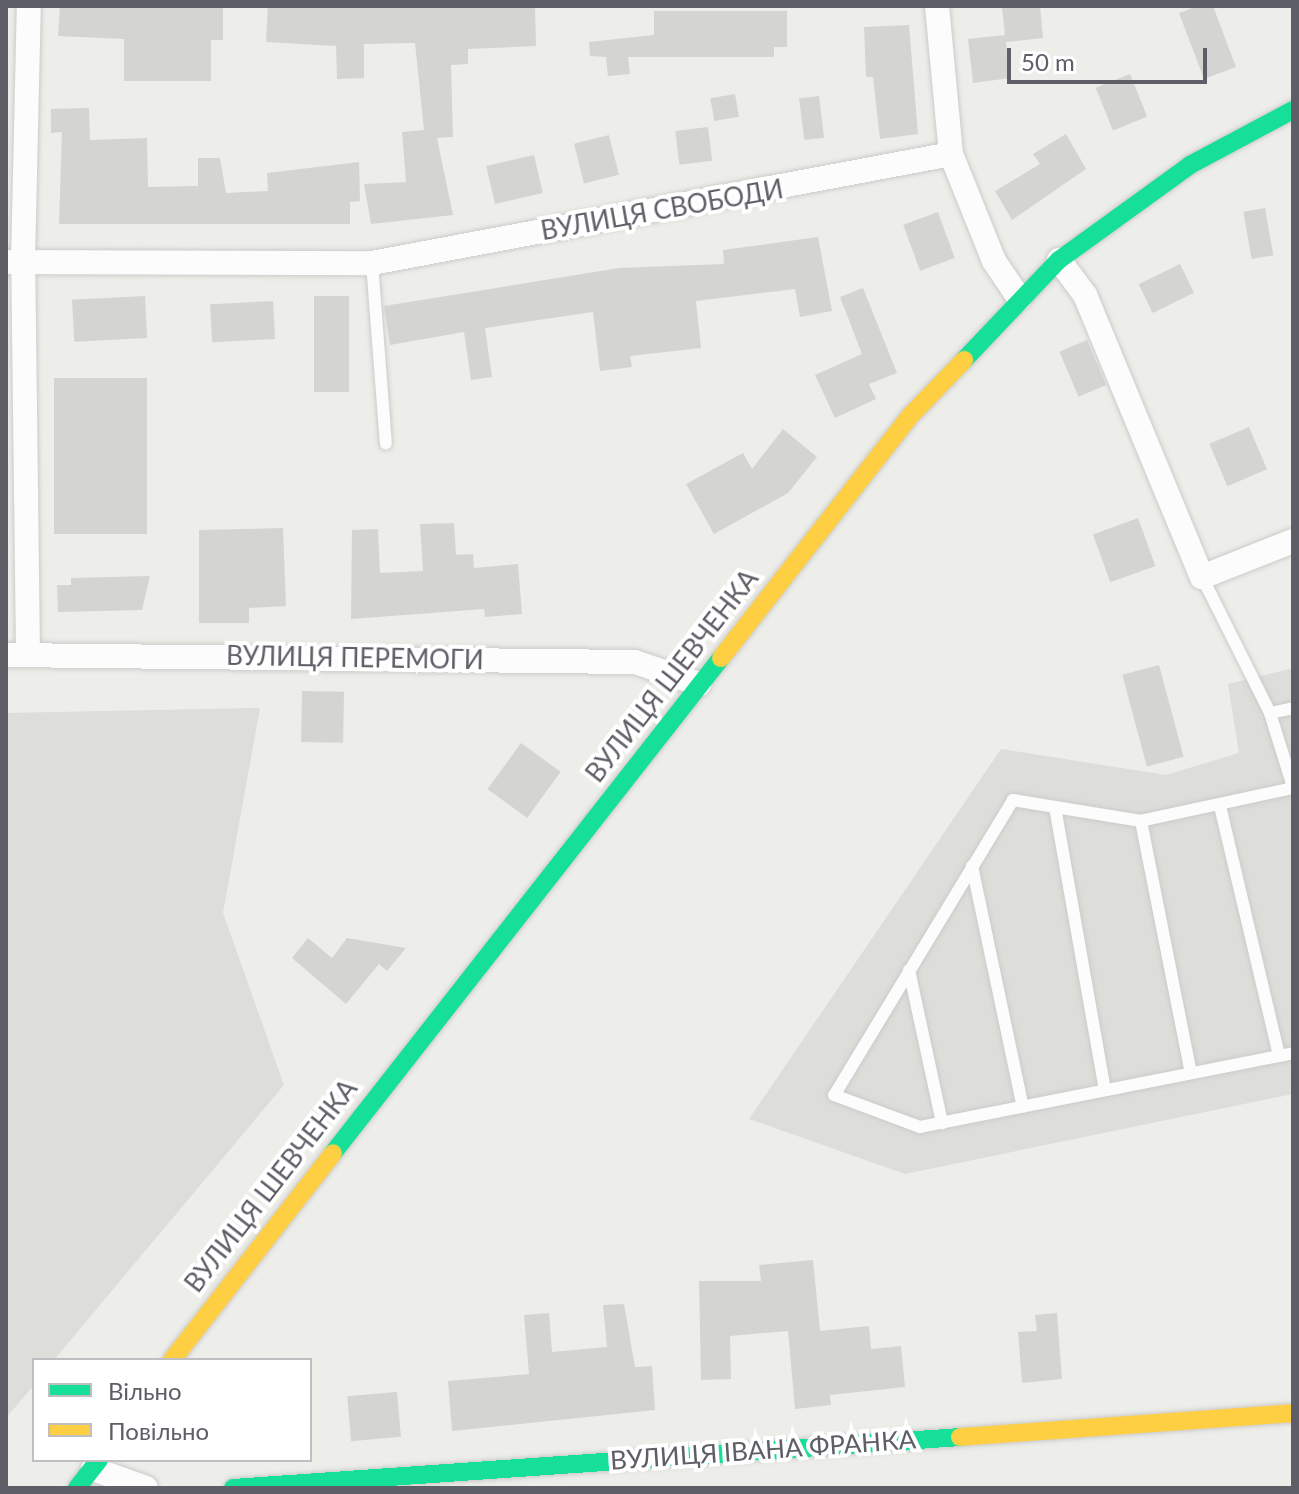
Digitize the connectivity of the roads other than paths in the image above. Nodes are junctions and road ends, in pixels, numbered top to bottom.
1 (29, 6) edge
2 (937, 6) edge
3 (1293, 110) edge
4 (951, 154) junction
5 (1059, 260) junction
6 (15, 262) edge
7 (372, 263) junction
8 (1019, 298) junction
9 (386, 443) dead end
10 (1293, 541) edge
11 (1202, 577) junction
12 (17, 654) edge
13 (699, 684) junction
14 (1293, 708) edge
15 (1270, 713) junction
16 (1293, 788) edge
17 (1220, 806) junction
18 (1055, 807) junction
19 (1141, 821) junction
20 (972, 866) junction
21 (909, 970) junction
22 (1293, 1053) edge
23 (1279, 1056) junction
24 (1191, 1073) junction
25 (1105, 1090) junction
26 (1023, 1107) junction
27 (942, 1123) junction
28 (174, 1358) edge
29 (1293, 1413) edge
30 (90, 1472) edge
31 (469, 1480) edge
32 (146, 1488) edge
33 (233, 1488) edge

1 - 6 street
2 - 4 street
3 - 5 main road, ВУЛИЦЯ ШЕВЧЕНКА
4 - 7 street, ВУЛИЦЯ СВОБОДИ
4 - 8 street
5 - 8 main road, ВУЛИЦЯ ШЕВЧЕНКА
5 - 11 street
6 - 7 street, ВУЛИЦЯ СВОБОДИ
6 - 12 street
7 - 9 lane
8 - 13 main road, ВУЛИЦЯ ШЕВЧЕНКА
10 - 11 street
11 - 15 lane
12 - 13 street, ВУЛИЦЯ ПЕРЕМОГИ
13 - 28 main road, ВУЛИЦЯ ШЕВЧЕНКА
14 - 15 lane
15 - 16 lane
16 - 17 lane
17 - 19 lane
17 - 23 lane
18 - 19 lane
18 - 20 lane
18 - 25 lane
19 - 24 lane
20 - 21 lane
20 - 26 lane
21 - 27 lane
21 - 27 lane
22 - 23 lane
23 - 24 lane
24 - 25 lane
25 - 26 lane
26 - 27 lane
29 - 31 main road, ВУЛИЦЯ ІВАНА ФРАНКА
30 - 32 street
31 - 33 main road, ВУЛИЦЯ ІВАНА ФРАНКА

